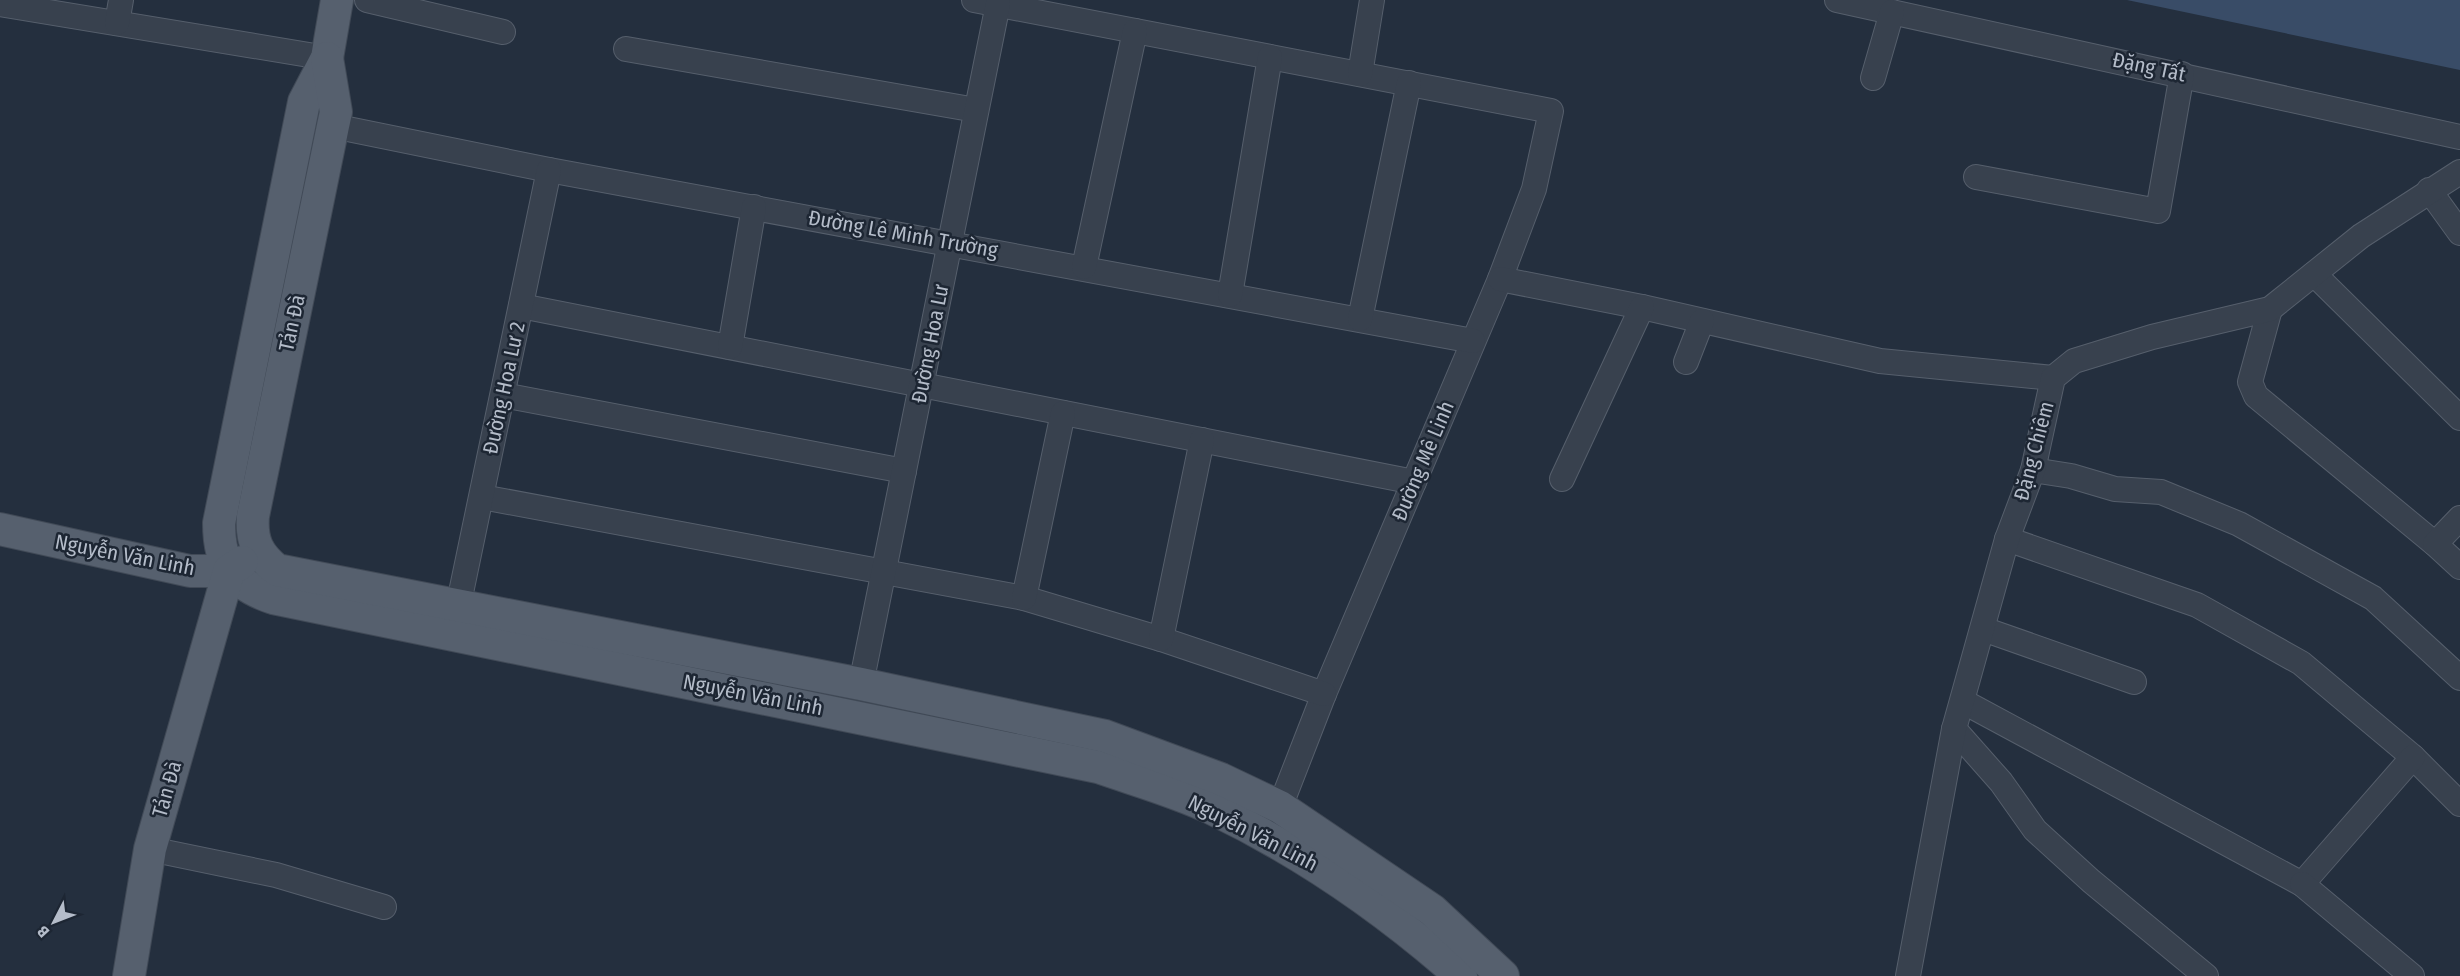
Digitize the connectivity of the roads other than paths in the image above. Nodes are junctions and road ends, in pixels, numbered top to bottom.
1 (337, 0) edge
2 (367, 0) edge
3 (1372, 0) edge
4 (1838, 0) edge
5 (986, 2) edge
6 (0, 4) edge
7 (119, 12) edge
8 (1892, 12) junction
9 (1135, 31) junction
10 (503, 33) dead end
11 (626, 49) dead end
12 (1270, 57) junction
13 (327, 58) junction
14 (1360, 74) junction
15 (2182, 74) junction
16 (1873, 78) dead end
17 (1409, 83) junction
18 (976, 110) junction
19 (333, 126) junction
20 (2460, 137) edge
21 (549, 170) junction
22 (2460, 172) edge
23 (1976, 177) dead end
24 (2429, 190) junction
25 (754, 207) junction
26 (2460, 233) edge
27 (950, 242) junction
28 (1084, 267) junction
29 (2314, 274) junction
30 (1500, 279) junction
31 (1230, 295) junction
32 (521, 306) junction
33 (1642, 307) junction
34 (2270, 309) junction
35 (1360, 320) junction
36 (1702, 321) junction
37 (1473, 341) junction
38 (730, 347) junction
39 (1686, 362) dead end
40 (2053, 378) junction
41 (921, 385) junction
42 (503, 395) junction
43 (1064, 413) junction
44 (2460, 418) edge
45 (1202, 440) junction
46 (2033, 470) junction
47 (904, 471) junction
48 (1562, 479) dead end
49 (1414, 482) junction
50 (482, 497) junction
51 (2460, 518) edge
52 (0, 529) edge
53 (2007, 539) junction
54 (2435, 544) junction
55 (259, 552) junction
56 (2460, 567) edge
57 (884, 570) junction
58 (229, 571) junction
59 (1024, 598) junction
60 (458, 607) junction
61 (1983, 629) junction
62 (1161, 639) junction
63 (2460, 678) edge
64 (2134, 682) dead end
65 (861, 684) junction
66 (1324, 694) junction
67 (933, 699) junction
68 (1964, 702) junction
69 (1954, 729) junction
70 (927, 730) junction
71 (2413, 757) junction
72 (2460, 804) edge
73 (1280, 807) junction
74 (150, 849) junction
75 (2301, 884) junction
76 (384, 907) dead end
77 (1423, 923) junction
78 (129, 976) edge
79 (1461, 976) edge
80 (1503, 976) edge
81 (1908, 976) edge
82 (2206, 976) edge
83 (2412, 976) edge

1 - 13 main road, Tản Đà
2 - 10 street
3 - 14 street
4 - 8 street, Đặng Tất
5 - 9 street
5 - 18 street, Đường Hoa Lư
6 - 7 street
7 - 13 street
8 - 15 street, Đặng Tất
8 - 16 street
9 - 12 street
9 - 28 street
11 - 18 street
12 - 14 street
12 - 31 street
13 - 19 main road, Tản Đà
13 - 58 main road, Tản Đà
14 - 17 street
15 - 20 street, Đặng Tất
15 - 23 street
17 - 30 street, Đường Mê Linh
17 - 35 street
18 - 27 street, Đường Hoa Lư
19 - 21 street, Đường Lê Minh Trường
19 - 55 main road, Tản Đà
21 - 25 street, Đường Lê Minh Trường
21 - 32 street, Đường Hoa Lư 2
22 - 24 street, Đặng Chiêm
24 - 26 street
24 - 29 street, Đặng Chiêm
25 - 27 street, Đường Lê Minh Trường
25 - 38 street
27 - 28 street, Đường Lê Minh Trường
27 - 41 street, Đường Hoa Lư
28 - 31 street, Đường Lê Minh Trường
29 - 34 street, Đặng Chiêm
29 - 44 street
30 - 33 street
30 - 37 street, Đường Mê Linh
31 - 35 street, Đường Lê Minh Trường
32 - 38 street
32 - 42 street, Đường Hoa Lư 2
33 - 36 street
33 - 48 street
34 - 40 street, Đặng Chiêm
34 - 54 street
35 - 37 street, Đường Lê Minh Trường
36 - 39 street
36 - 40 street
37 - 49 street, Đường Mê Linh
38 - 41 street
40 - 46 street, Đặng Chiêm
41 - 43 street
41 - 47 street, Đường Hoa Lư
42 - 47 street
42 - 50 street, Đường Hoa Lư 2
43 - 45 street
43 - 59 street
45 - 49 street
45 - 62 street
46 - 53 street, Đặng Chiêm
46 - 63 street
47 - 57 street, Đường Hoa Lư
49 - 66 street, Đường Mê Linh
50 - 57 street
50 - 60 street, Đường Hoa Lư 2
51 - 54 street
52 - 58 main road, Nguyễn Văn Linh
53 - 61 street, Đặng Chiêm
53 - 71 street
54 - 56 street
55 - 58 main road
55 - 60 main road, Nguyễn Văn Linh
57 - 59 street
57 - 65 street, Đường Hoa Lư
58 - 70 main road, Nguyễn Văn Linh
58 - 74 main road, Tản Đà
59 - 62 street
60 - 65 main road, Nguyễn Văn Linh
61 - 64 street
61 - 68 street, Đặng Chiêm
62 - 66 street
65 - 67 main road, Nguyễn Văn Linh
66 - 73 street, Đường Mê Linh
67 - 70 main road
67 - 73 main road, Nguyễn Văn Linh
68 - 69 street, Đặng Chiêm
68 - 75 street
69 - 81 street, Đặng Chiêm
69 - 82 street
70 - 77 main road, Nguyễn Văn Linh
71 - 72 street
71 - 75 street
73 - 77 main road, Nguyễn Văn Linh
74 - 76 street
74 - 78 main road, Tản Đà
75 - 83 street
77 - 79 main road, Nguyễn Văn Linh
77 - 80 main road, Nguyễn Văn Linh

